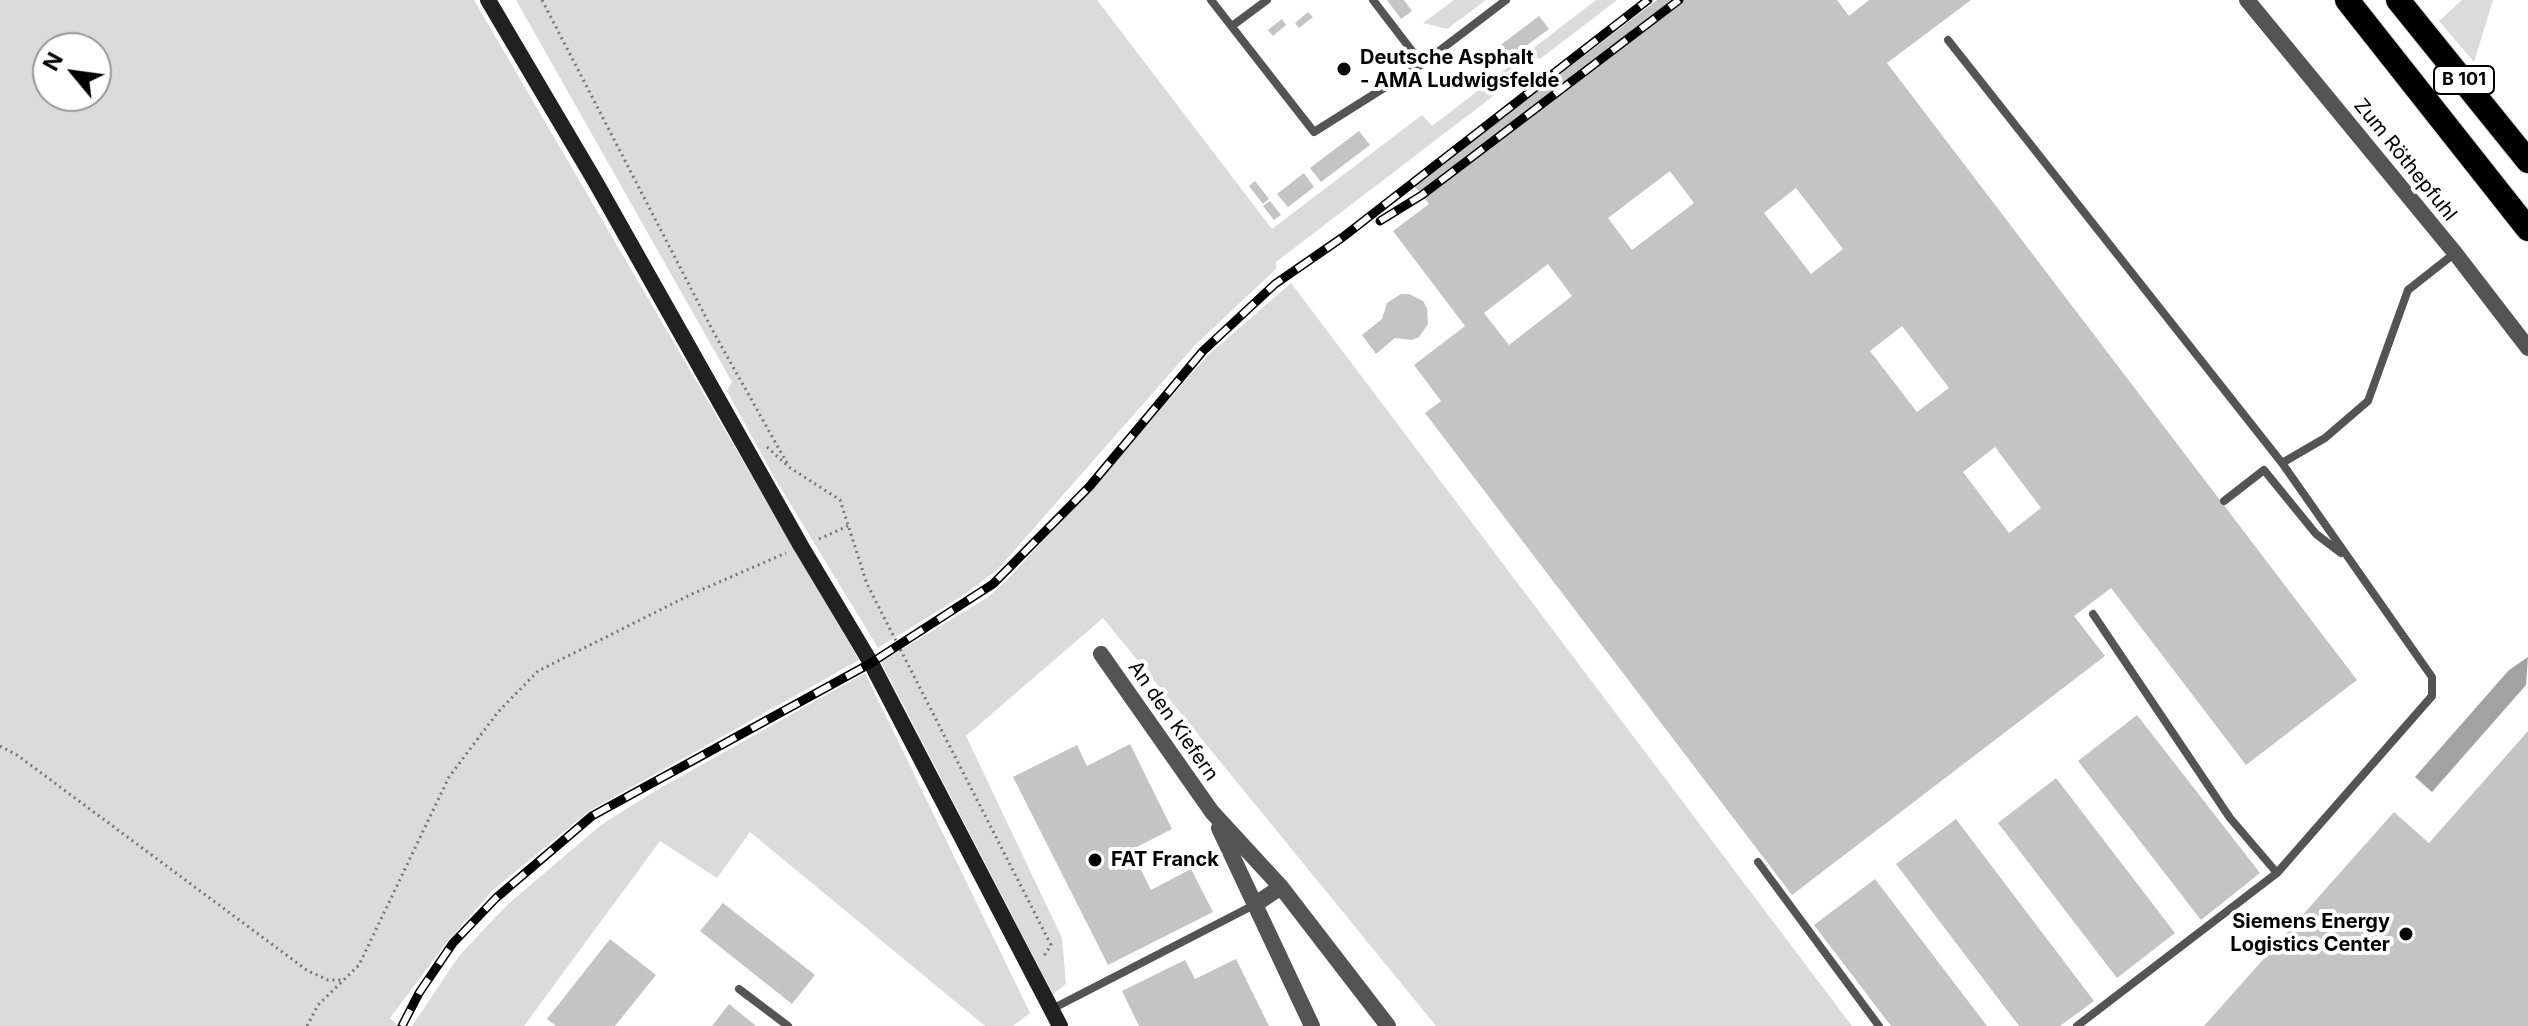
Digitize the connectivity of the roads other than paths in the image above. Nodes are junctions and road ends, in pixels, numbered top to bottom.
1 (488, 0) edge
2 (1211, 0) edge
3 (1267, 0) edge
4 (1373, 0) edge
5 (1506, 0) edge
6 (2247, 0) edge
7 (2337, 0) edge
8 (2347, 0) edge
9 (2407, 3) edge
10 (1232, 26) junction
11 (1948, 40) dead end
12 (1422, 64) junction
13 (2405, 72) junction
14 (2528, 161) edge
15 (2528, 229) edge
16 (2455, 253) junction
17 (2528, 348) edge
18 (2282, 463) junction
19 (2224, 501) dead end
20 (2349, 558) junction
21 (2093, 614) dead end
22 (1101, 654) dead end
23 (1212, 812) junction
24 (1758, 862) dead end
25 (2277, 873) junction
26 (1281, 887) junction
27 (1254, 905) junction
28 (739, 989) dead end
29 (1057, 1021) edge
30 (788, 1026) edge
31 (1312, 1026) edge
32 (1388, 1026) edge
33 (1879, 1026) edge
34 (2077, 1026) edge

1 - 29 main road
2 - 10 lane
3 - 10 lane
4 - 12 lane
5 - 12 lane
6 - 16 street, Zum Röthepfuhl
7 - 13 highway, B 101
8 - 13 highway, B 101
9 - 14 highway, B 101
10 - 12 lane
11 - 18 lane
13 - 15 highway, B 101
16 - 17 street, Zum Röthepfuhl
16 - 18 lane
18 - 20 lane
19 - 20 lane
20 - 25 lane
21 - 25 lane
22 - 23 street, An den Kiefern
23 - 26 street, An den Kiefern
23 - 27 street, An den Kiefern
24 - 33 lane
25 - 34 lane
26 - 27 street
26 - 32 street, An den Kiefern
27 - 29 lane
27 - 31 street, An den Kiefern
28 - 30 lane

